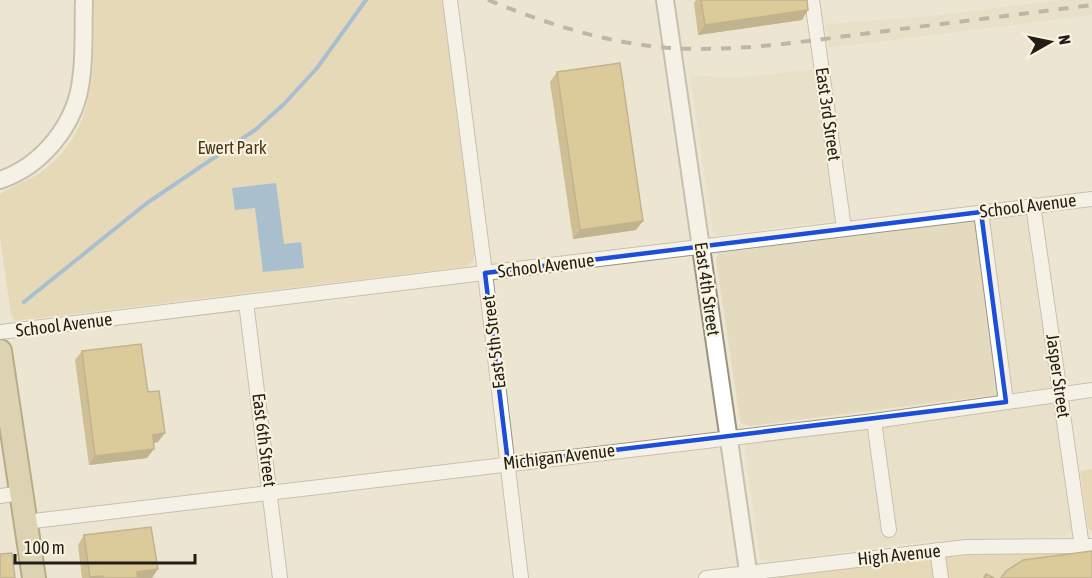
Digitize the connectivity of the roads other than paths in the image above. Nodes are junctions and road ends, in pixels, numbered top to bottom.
1 (84, 0) edge
2 (450, 0) edge
3 (665, 0) edge
4 (812, 0) edge
5 (0, 180) edge
6 (1092, 199) edge
7 (1033, 205) junction
8 (981, 212) junction
9 (844, 228) junction
10 (701, 247) junction
11 (486, 273) junction
12 (246, 302) junction
13 (0, 332) edge
14 (0, 351) edge
15 (2, 384) edge
16 (1092, 390) edge
17 (1060, 394) junction
18 (1006, 402) junction
19 (874, 421) junction
20 (729, 436) junction
21 (508, 463) junction
22 (270, 492) junction
23 (10, 494) edge
24 (25, 522) junction
25 (889, 530) dead end
26 (1087, 546) edge
27 (937, 550) junction
28 (749, 575) edge
29 (34, 578) edge
30 (280, 578) edge
31 (521, 578) edge
32 (706, 578) edge
33 (941, 578) edge

1 - 5 street
2 - 11 street, East 5th Street
3 - 10 street, East 4th Street
4 - 9 street, East 3rd Street
6 - 7 street, School Avenue
7 - 8 street, School Avenue
7 - 17 street, Jasper Street
8 - 9 street, School Avenue
8 - 18 street
9 - 10 street, School Avenue
10 - 11 street, School Avenue
10 - 20 street, East 4th Street
11 - 12 street, School Avenue
11 - 21 street, East 5th Street
12 - 13 street, School Avenue
12 - 22 street, East 6th Street
14 - 15 main road
15 - 23 main road
16 - 17 street, Michigan Avenue
17 - 18 street, Michigan Avenue
17 - 26 street, Jasper Street
18 - 19 street, Michigan Avenue
19 - 20 street, Michigan Avenue
19 - 25 street
20 - 21 street, Michigan Avenue
20 - 28 street, East 4th Street
21 - 22 street, Michigan Avenue
21 - 31 street, East 5th Street
22 - 24 street, Michigan Avenue
22 - 30 street, East 6th Street
23 - 24 main road
24 - 29 main road
26 - 27 street, High Avenue
27 - 28 street, High Avenue
27 - 33 street
28 - 32 street, High Avenue

